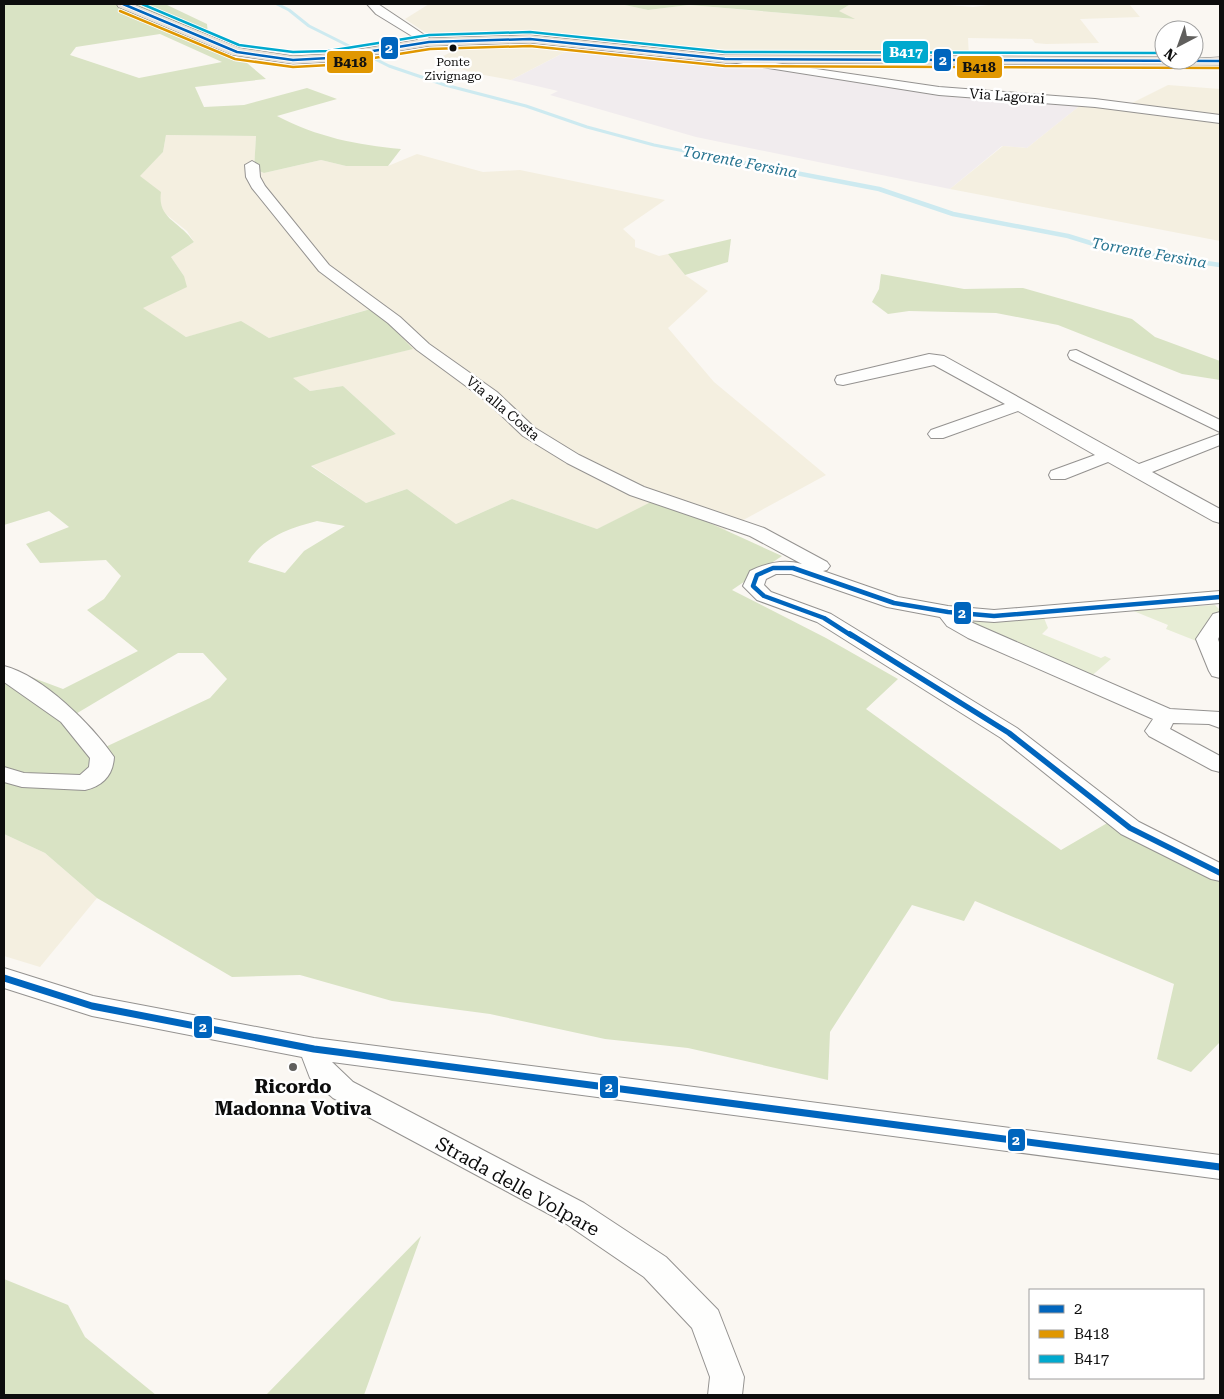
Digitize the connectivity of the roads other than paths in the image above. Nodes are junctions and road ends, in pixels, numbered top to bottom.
1 (123, 4) edge
2 (372, 4) edge
3 (429, 42) junction
4 (1220, 61) edge
5 (793, 64) junction
6 (1220, 119) edge
7 (252, 165) dead end
8 (1076, 355) dead end
9 (843, 380) dead end
10 (1019, 405) junction
11 (1220, 427) edge
12 (937, 434) dead end
13 (1220, 438) edge
14 (1111, 455) junction
15 (1140, 470) junction
16 (1058, 475) dead end
17 (1220, 517) edge
18 (1220, 597) edge
19 (894, 603) junction
20 (948, 612) junction
21 (1220, 618) edge
22 (1220, 671) edge
23 (4, 673) edge
24 (1166, 716) junction
25 (1218, 717) edge
26 (1220, 765) edge
27 (4, 774) edge
28 (1220, 873) edge
29 (4, 978) edge
30 (314, 1049) junction
31 (1220, 1167) edge
32 (724, 1395) edge

1 - 3 main road, Via Lagorai
2 - 3 street
3 - 5 main road, Via Lagorai
4 - 5 main road, Via Lagorai
5 - 6 street, Via Lagorai
7 - 19 street, Via alla Costa
8 - 11 street
9 - 10 street
10 - 12 street
10 - 14 street
13 - 15 street
14 - 15 street
14 - 16 street
15 - 17 street
18 - 20 street
19 - 20 street
19 - 28 street
20 - 24 street
21 - 22 street
23 - 27 street
24 - 25 street
24 - 26 street
29 - 30 street
30 - 31 street
30 - 32 street, Strada delle Volpare

